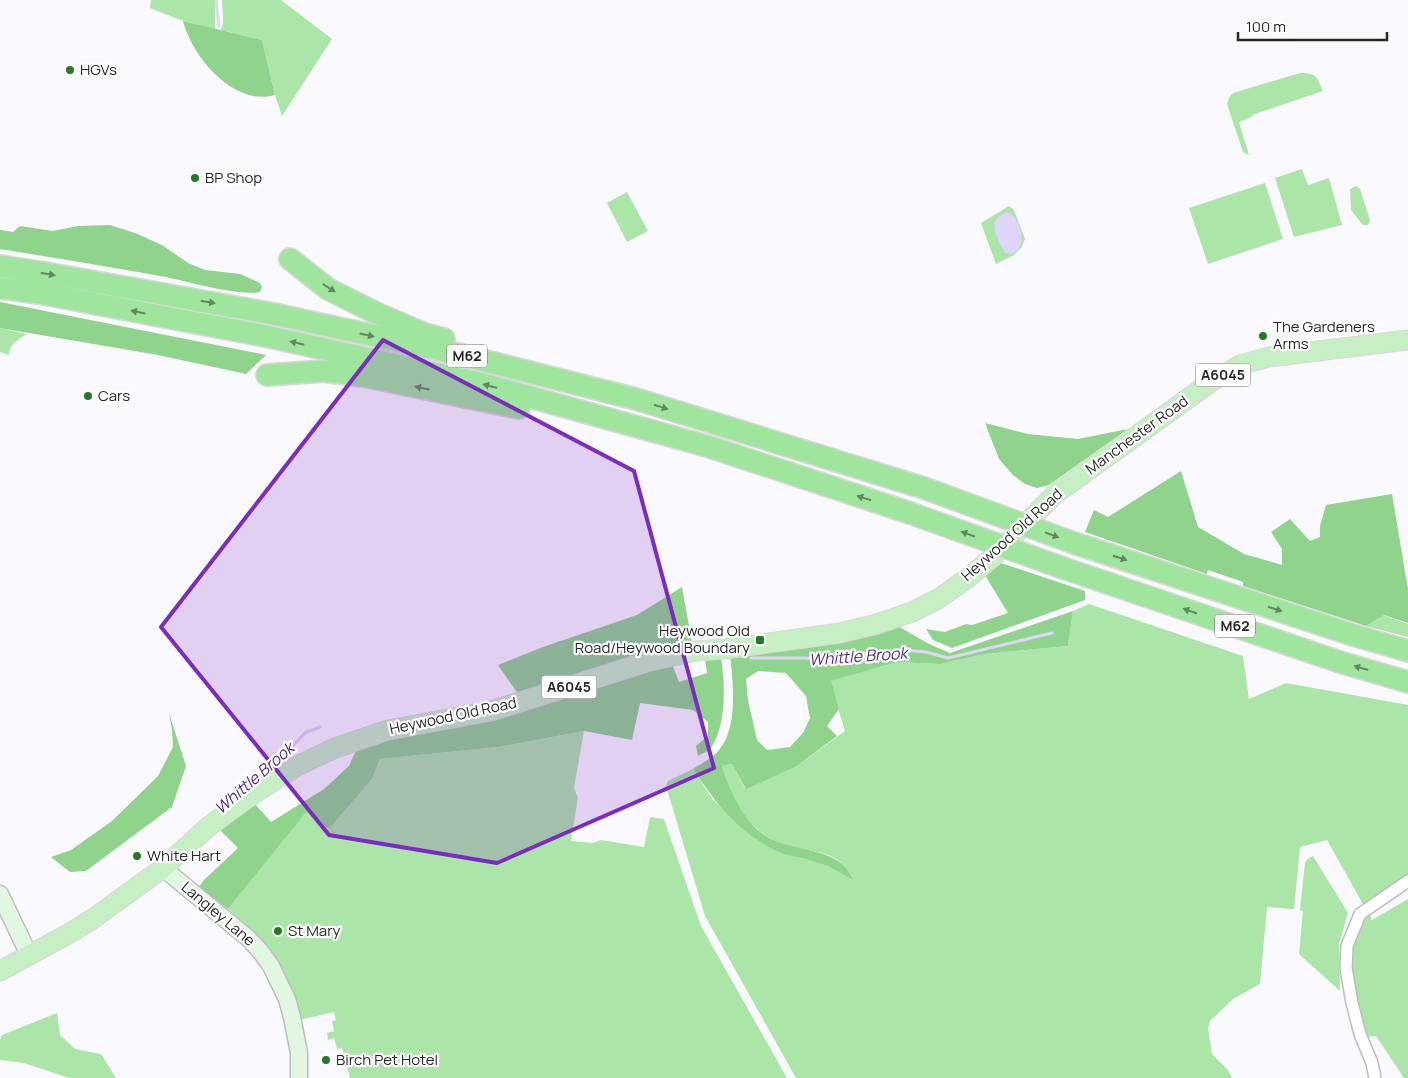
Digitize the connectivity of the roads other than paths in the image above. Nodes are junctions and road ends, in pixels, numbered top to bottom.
1 (290, 259) dead end
2 (0, 266) edge
3 (0, 288) edge
4 (1408, 340) edge
5 (267, 375) dead end
6 (636, 399) junction
7 (710, 447) junction
8 (1069, 484) joint
9 (1408, 651) edge
10 (1408, 682) edge
11 (164, 868) junction
12 (1408, 881) edge
13 (0, 894) edge
14 (29, 956) junction
15 (0, 971) edge
16 (298, 1078) edge
17 (1375, 1078) edge

1 -> 6 highway, M62
2 -> 6 highway, M62
7 -> 3 highway, M62
4 - 8 main road, Manchester Road / A6045
7 -> 5 highway, M62
6 -> 9 highway, M62, bridge
10 -> 7 highway, M62, bridge
8 - 11 main road, Heywood Old Road / A6045
11 - 14 main road, Heywood Old Road / A6045
11 - 16 street, Langley Lane
12 - 17 street
13 - 14 street
14 - 15 main road, Heywood Old Road / A6045

